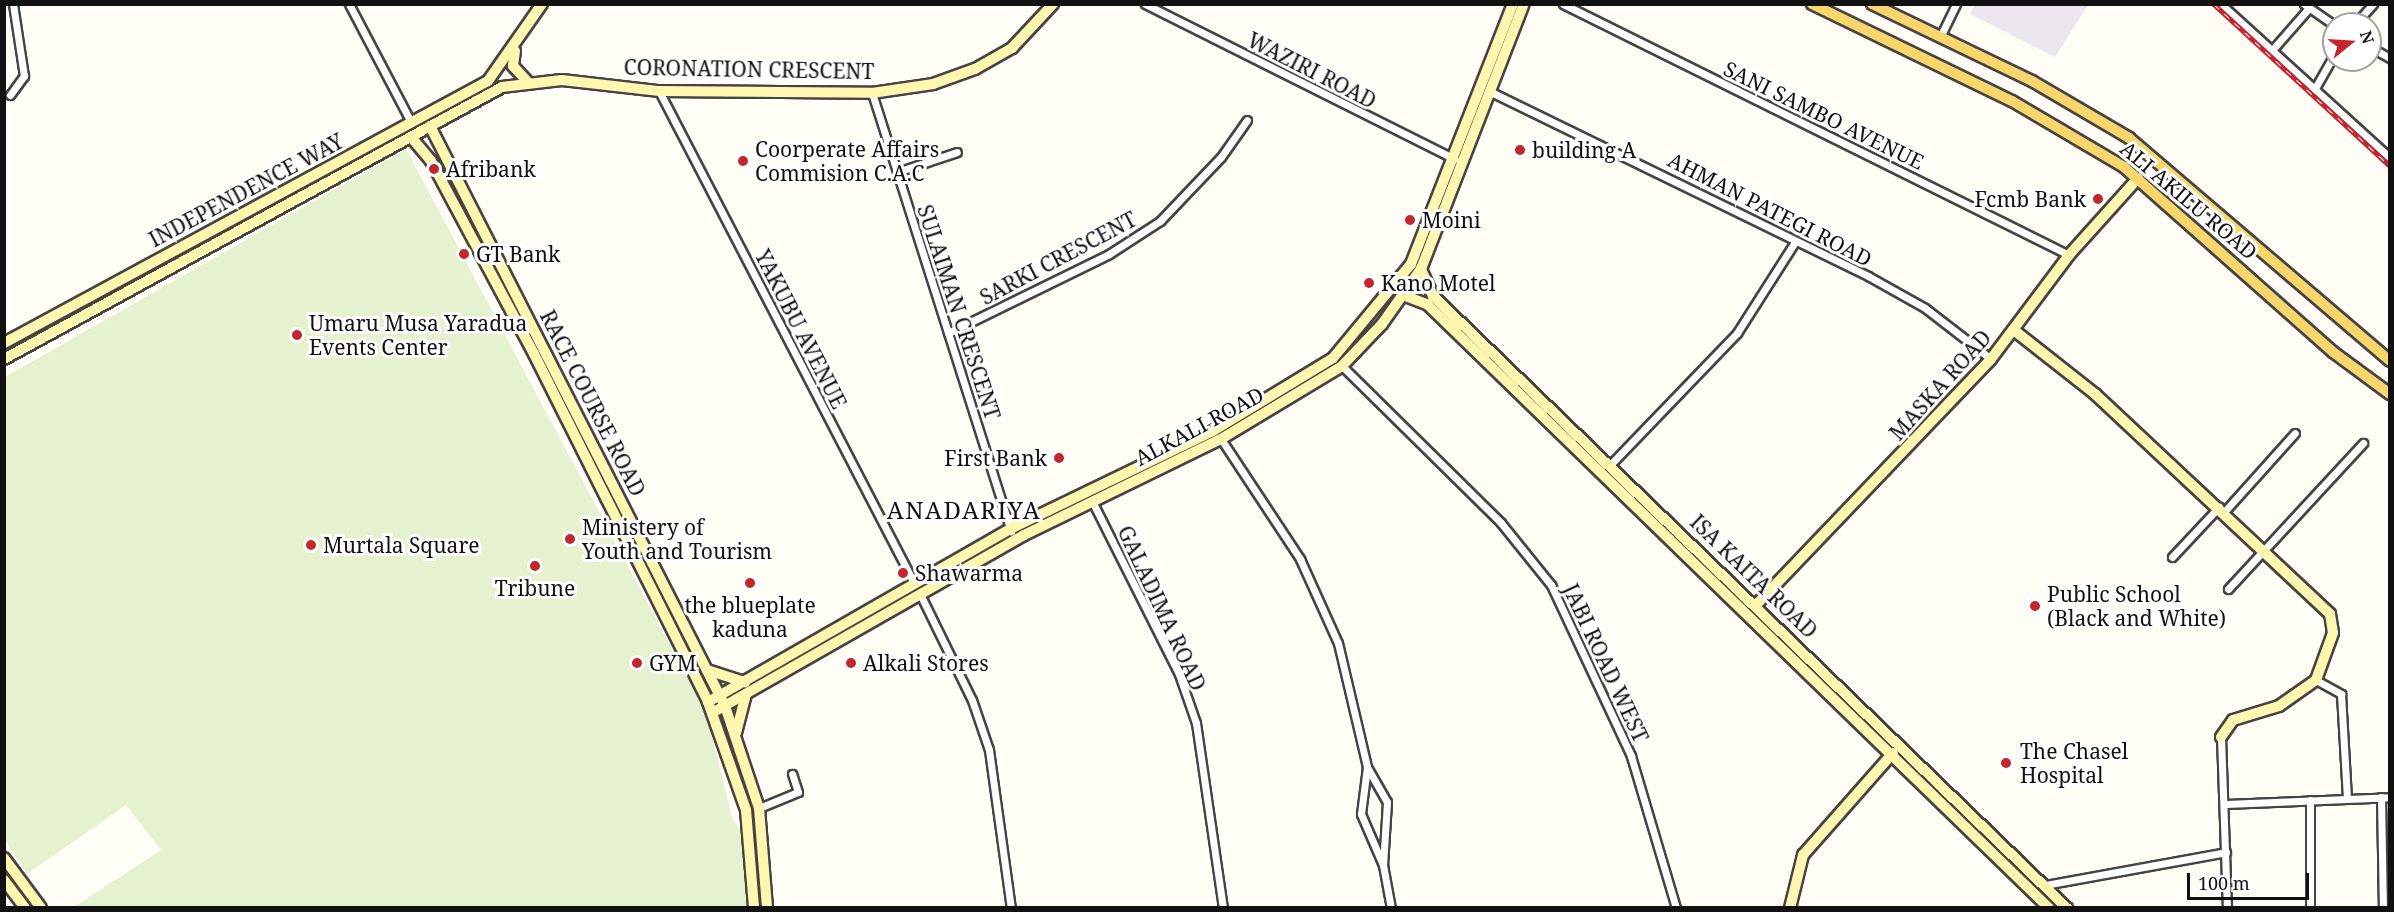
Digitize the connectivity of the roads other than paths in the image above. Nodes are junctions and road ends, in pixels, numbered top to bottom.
1 (13, 4) edge
2 (349, 4) edge
3 (542, 4) edge
4 (1053, 4) edge
5 (1145, 4) edge
6 (1513, 4) edge
7 (1524, 4) edge
8 (1563, 4) edge
9 (1812, 4) edge
10 (1872, 4) edge
11 (1956, 4) edge
12 (2222, 5) edge
13 (2306, 6) edge
14 (2322, 17) edge
15 (1940, 37) junction
16 (517, 45) junction
17 (2272, 49) junction
18 (2324, 72) edge
19 (529, 83) junction
20 (2314, 90) junction
21 (659, 91) junction
22 (490, 92) joint
23 (1491, 92) junction
24 (872, 93) junction
25 (10, 95) dead end
26 (1247, 120) dead end
27 (411, 122) junction
28 (430, 126) junction
29 (411, 136) junction
30 (957, 152) dead end
31 (2390, 158) edge
32 (1460, 162) junction
33 (897, 172) junction
34 (2138, 178) junction
35 (1795, 242) junction
36 (2070, 255) junction
37 (1420, 268) junction
38 (1402, 295) junction
39 (2014, 331) junction
40 (948, 333) junction
41 (4, 343) edge
42 (1991, 359) junction
43 (4, 360) edge
44 (2390, 361) edge
45 (1342, 366) junction
46 (2390, 394) edge
47 (1531, 397) junction
48 (2295, 433) dead end
49 (1221, 439) junction
50 (2363, 443) dead end
51 (1610, 465) junction
52 (1093, 503) junction
53 (2221, 510) junction
54 (1012, 535) junction
55 (2263, 550) junction
56 (2172, 557) dead end
57 (914, 583) junction
58 (2228, 589) dead end
59 (920, 594) junction
60 (1756, 605) junction
61 (707, 670) junction
62 (2316, 680) junction
63 (745, 682) junction
64 (746, 694) junction
65 (722, 701) junction
66 (708, 702) junction
67 (712, 713) junction
68 (736, 733) junction
69 (2222, 737) joint
70 (1893, 753) junction
71 (1367, 767) junction
72 (792, 774) dead end
73 (2385, 797) edge
74 (2347, 799) junction
75 (2310, 800) junction
76 (2226, 804) junction
77 (759, 808) junction
78 (1997, 838) junction
79 (1988, 847) junction
80 (2226, 852) junction
81 (4, 858) edge
82 (1383, 865) junction
83 (4, 880) edge
84 (2045, 885) junction
85 (25, 908) edge
86 (42, 908) edge
87 (754, 908) edge
88 (767, 908) edge
89 (1011, 908) edge
90 (1223, 908) edge
91 (1390, 908) edge
92 (1676, 908) edge
93 (1790, 908) edge
94 (2049, 908) edge
95 (2067, 908) edge
96 (2227, 908) edge
97 (2310, 908) edge
98 (2383, 908) edge

1 - 25 street
2 - 27 street
3 - 16 main road
4 - 24 main road, CORONATION CRESCENT
5 - 32 street, WAZIRI ROAD
6 - 32 main road, ALKALI ROAD
7 - 23 main road, ALKALI ROAD
8 - 36 street, SANI SAMBO AVENUE
9 - 34 main road, ALI AKILU ROAD
10 - 15 main road, ALI AKILU ROAD
11 - 15 street
12 - 17 street
13 - 14 street
13 - 17 street
15 - 44 main road, ALI AKILU ROAD
16 - 19 main road
16 - 27 main road, INDEPENDENCE WAY
17 - 20 street
18 - 20 street
19 - 21 main road, CORONATION CRESCENT
19 - 22 main road, CORONATION CRESCENT
20 - 31 street
21 - 24 main road, CORONATION CRESCENT
21 - 57 street, YAKUBU AVENUE
22 - 28 main road, INDEPENDENCE WAY
23 - 32 main road, ALKALI ROAD
23 - 35 street, AHMAN PATEGI ROAD
24 - 33 street, SULAIMAN CRESCENT
26 - 40 street, SARKI CRESCENT
27 - 41 main road, INDEPENDENCE WAY
28 - 29 main road, INDEPENDENCE WAY
28 - 61 main road, RACE COURSE ROAD
29 - 43 main road, INDEPENDENCE WAY
29 - 66 main road, RACE COURSE ROAD
30 - 33 street
32 - 37 main road, ALKALI ROAD
32 - 54 main road, ALKALI ROAD
33 - 40 street, SULAIMAN CRESCENT
34 - 36 main road, MASKA ROAD
34 - 46 main road, ALI AKILU ROAD
35 - 42 street, AHMAN PATEGI ROAD
35 - 51 street
36 - 39 main road, MASKA ROAD
37 - 38 main road, ALKALI ROAD
37 - 47 main road, ISA KAITA ROAD
38 - 45 main road, ALKALI ROAD
38 - 47 main road, ISA KAITA ROAD
39 - 42 main road, MASKA ROAD
39 - 53 main road
40 - 54 street, SULAIMAN CRESCENT
42 - 60 main road, MASKA ROAD
45 - 49 main road, ALKALI ROAD
45 - 92 street, JABI ROAD WEST
47 - 51 main road, ISA KAITA ROAD
47 - 70 main road, ISA KAITA ROAD
48 - 53 street
49 - 52 main road, ALKALI ROAD
49 - 71 street
50 - 55 street
51 - 60 main road, ISA KAITA ROAD
52 - 54 main road, ALKALI ROAD
52 - 90 street, GALADIMA ROAD
53 - 55 main road
53 - 56 street
54 - 57 main road, ALKALI ROAD
54 - 59 main road, ALKALI ROAD
55 - 58 street
55 - 62 main road
57 - 63 main road, ALKALI ROAD
59 - 64 main road, ALKALI ROAD
59 - 89 street
60 - 78 main road, ISA KAITA ROAD
61 - 63 main road
61 - 65 main road, RACE COURSE ROAD
62 - 69 main road
62 - 74 street
63 - 65 main road, ALKALI ROAD
64 - 65 main road, ALKALI ROAD
64 - 68 main road
65 - 66 main road, ALKALI ROAD
65 - 67 main road, ALKALI ROAD
65 - 68 main road, RACE COURSE ROAD
66 - 67 main road, RACE COURSE ROAD
67 - 87 main road, RACE COURSE ROAD
68 - 77 main road, RACE COURSE ROAD
69 - 76 street
70 - 79 main road, ISA KAITA ROAD
70 - 93 main road
71 - 82 street
71 - 82 street
72 - 77 street
73 - 74 street
73 - 98 street
74 - 75 street
75 - 76 street
75 - 97 street
76 - 80 street
77 - 88 main road, RACE COURSE ROAD
78 - 79 main road
78 - 84 main road, ISA KAITA ROAD
79 - 94 main road, ISA KAITA ROAD
80 - 84 street
80 - 96 street
81 - 86 main road
82 - 91 street
83 - 85 main road
84 - 95 main road, ISA KAITA ROAD

